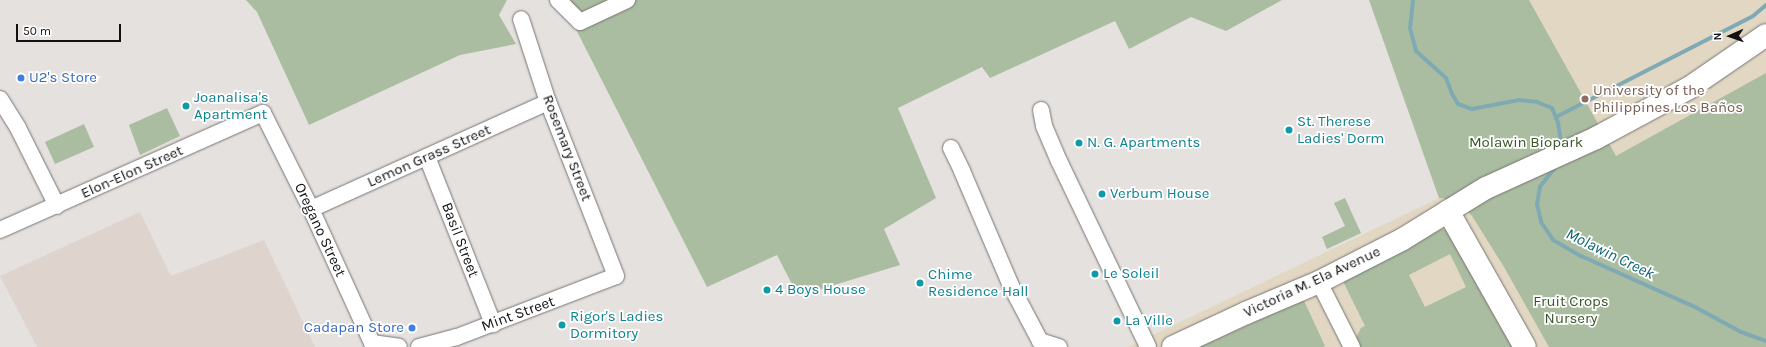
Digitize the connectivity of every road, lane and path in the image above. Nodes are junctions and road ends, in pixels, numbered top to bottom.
1 (558, 0) edge
2 (626, 0) edge
3 (521, 19) dead end
4 (1766, 35) edge
5 (548, 102) junction
6 (3, 108) edge
7 (1041, 110) dead end
8 (263, 114) joint
9 (951, 148) dead end
10 (427, 157) junction
11 (56, 206) junction
12 (311, 209) junction
13 (1448, 211) junction
14 (0, 230) edge
15 (616, 276) joint
16 (1319, 282) junction
17 (492, 324) junction
18 (371, 345) edge
19 (399, 347) edge
20 (419, 347) edge
21 (1059, 347) edge
22 (1148, 347) edge
23 (1173, 347) edge
24 (1352, 347) edge
25 (1525, 347) edge

1 - 2 street
3 - 5 street, Rosemary Street
4 - 13 street, Victoria M. Ela Avenue
5 - 10 street, Lemon Grass Street
5 - 15 street, Rosemary Street
6 - 11 street
7 - 22 street
8 - 11 street, Elon-Elon Street
8 - 12 street, Oregano Street
9 - 21 street
10 - 12 street, Lemon Grass Street
10 - 17 street, Basil Street
11 - 14 street, Elon-Elon Street
12 - 18 street, Oregano Street
13 - 16 street, Victoria M. Ela Avenue
13 - 25 street
15 - 17 street, Mint Street
16 - 23 street, Victoria M. Ela Avenue
16 - 24 street
17 - 20 street, Mint Street
18 - 19 street

